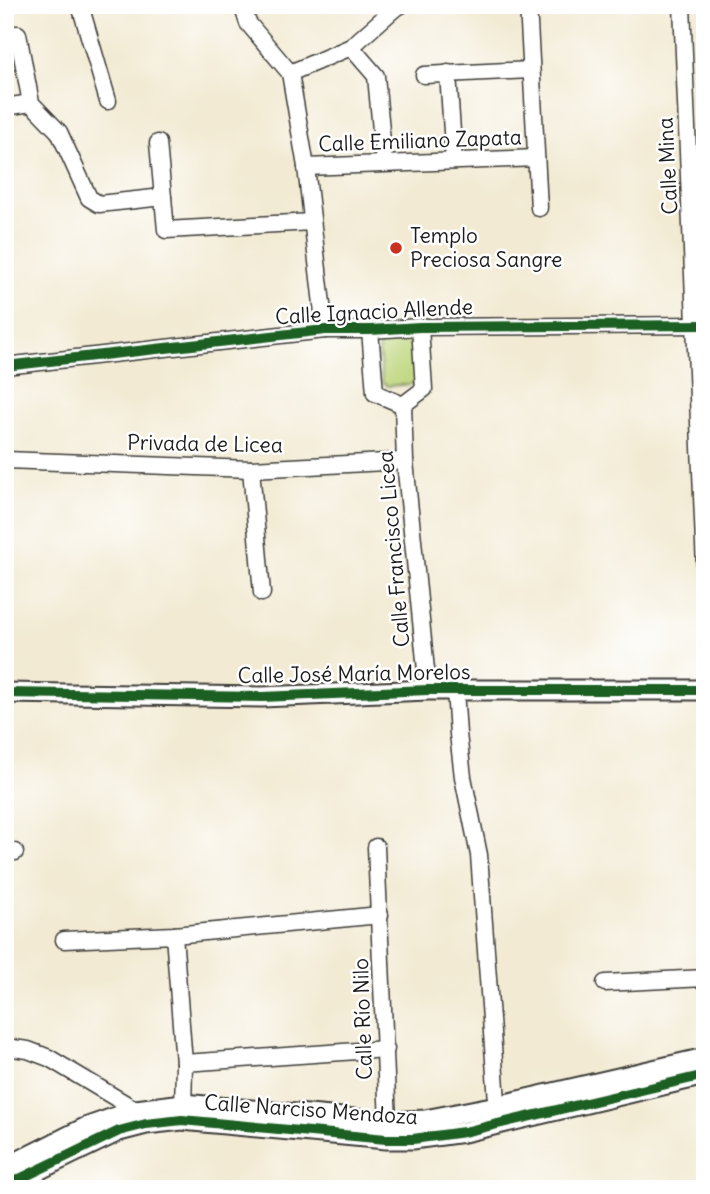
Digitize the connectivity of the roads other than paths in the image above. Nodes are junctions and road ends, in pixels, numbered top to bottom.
1 (80, 5) edge
2 (242, 5) edge
3 (401, 5) edge
4 (528, 5) edge
5 (682, 5) edge
6 (5, 35) edge
7 (351, 47) junction
8 (531, 70) junction
9 (290, 73) junction
10 (449, 74) junction
11 (424, 75) dead end
12 (108, 101) dead end
13 (31, 103) junction
14 (5, 107) edge
15 (158, 143) dead end
16 (536, 158) junction
17 (454, 161) junction
18 (384, 163) junction
19 (306, 167) junction
20 (163, 197) junction
21 (698, 201) edge
22 (539, 208) dead end
23 (312, 222) junction
24 (700, 324) edge
25 (420, 327) junction
26 (325, 330) junction
27 (370, 330) junction
28 (5, 366) edge
29 (403, 405) junction
30 (5, 460) edge
31 (405, 461) junction
32 (251, 469) junction
33 (705, 569) edge
34 (262, 593) dead end
35 (428, 690) junction
36 (455, 690) junction
37 (705, 690) edge
38 (5, 693) edge
39 (376, 847) dead end
40 (380, 915) junction
41 (174, 934) junction
42 (64, 940) dead end
43 (705, 978) edge
44 (605, 984) dead end
45 (5, 1047) edge
46 (386, 1049) junction
47 (705, 1058) edge
48 (184, 1063) junction
49 (705, 1076) edge
50 (136, 1110) junction
51 (183, 1112) junction
52 (498, 1115) junction
53 (388, 1122) junction
54 (5, 1168) edge
55 (5, 1186) edge

1 - 12 street
2 - 9 street
3 - 7 street
4 - 8 street
5 - 21 street, Calle Mina
6 - 13 street
7 - 9 street
7 - 18 street
8 - 10 street
8 - 16 street
9 - 19 street
10 - 11 street
10 - 17 street
13 - 14 street
13 - 20 street
15 - 20 street
16 - 17 street, Calle Emiliano Zapata
16 - 22 street
17 - 18 street, Calle Emiliano Zapata
18 - 19 street, Calle Emiliano Zapata
19 - 23 street
20 - 23 street
21 - 24 street, Calle Mina
23 - 26 street
24 - 25 street, Calle Ignacio Allende
24 - 33 street, Calle Mina
25 - 27 street, Calle Ignacio Allende
25 - 29 street
26 - 27 street, Calle Ignacio Allende
26 - 28 street, Calle Ignacio Allende
27 - 29 street
29 - 31 street, Calle Francisco Licea
30 - 32 street, Privada de Licea
31 - 32 street, Privada de Licea
31 - 35 street, Calle Francisco Licea
32 - 34 street
35 - 36 street, Calle José María Morelos
35 - 38 street, Calle José María Morelos
36 - 37 street, Calle José María Morelos
36 - 52 street
39 - 40 street, Calle Río Nilo
40 - 41 street
40 - 46 street, Calle Río Nilo
41 - 42 street
41 - 48 street
43 - 44 street
45 - 50 street
46 - 48 street
46 - 53 street, Calle Río Nilo
47 - 52 street, Calle Narciso Mendoza
48 - 51 street
49 - 52 street, Calle Narciso Mendoza
50 - 51 street, Calle Narciso Mendoza
50 - 54 street, Calle Narciso Mendoza
51 - 52 street, Calle Narciso Mendoza
51 - 53 street, Calle Narciso Mendoza
51 - 55 street, Calle Narciso Mendoza
52 - 53 street, Calle Narciso Mendoza

